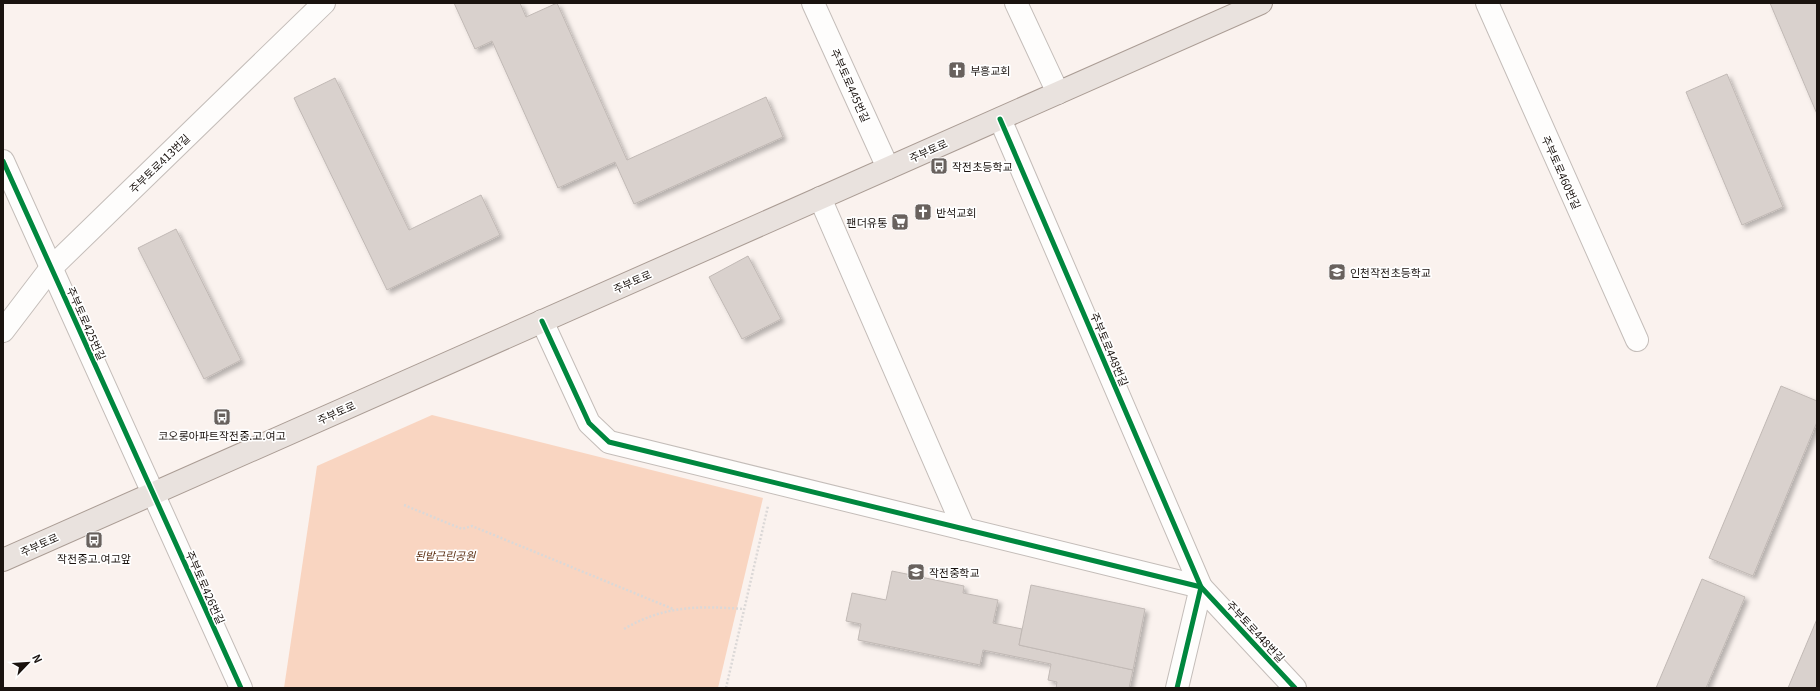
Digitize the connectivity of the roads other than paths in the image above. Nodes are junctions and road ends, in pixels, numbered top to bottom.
1 (324, 3) edge
2 (813, 3) edge
3 (1016, 3) edge
4 (1261, 3) edge
5 (1487, 3) edge
6 (1058, 93) junction
7 (1000, 119) junction
8 (3, 161) edge
9 (888, 168) junction
10 (820, 198) junction
11 (51, 268) junction
12 (542, 321) junction
13 (3, 331) edge
14 (1638, 340) dead end
15 (153, 493) junction
16 (964, 529) junction
17 (3, 560) edge
18 (1201, 587) junction
19 (241, 688) edge
20 (1177, 688) edge
21 (1295, 688) edge

1 - 11 street, 주부토로413번길
2 - 9 street, 주부토로445번길
3 - 6 street
4 - 6 main road, 주부토로
5 - 14 street, 주부토로460번길
6 - 7 main road, 주부토로
7 - 9 main road, 주부토로
7 - 18 street, 주부토로448번길
8 - 11 street, 주부토로425번길
9 - 10 main road, 주부토로
10 - 12 main road, 주부토로
10 - 16 street
11 - 13 street, 주부토로413번길
11 - 15 street, 주부토로425번길
12 - 15 main road, 주부토로
12 - 16 street
15 - 17 main road, 주부토로
15 - 19 street, 주부토로426번길
16 - 18 street
18 - 20 street
18 - 21 street, 주부토로448번길

